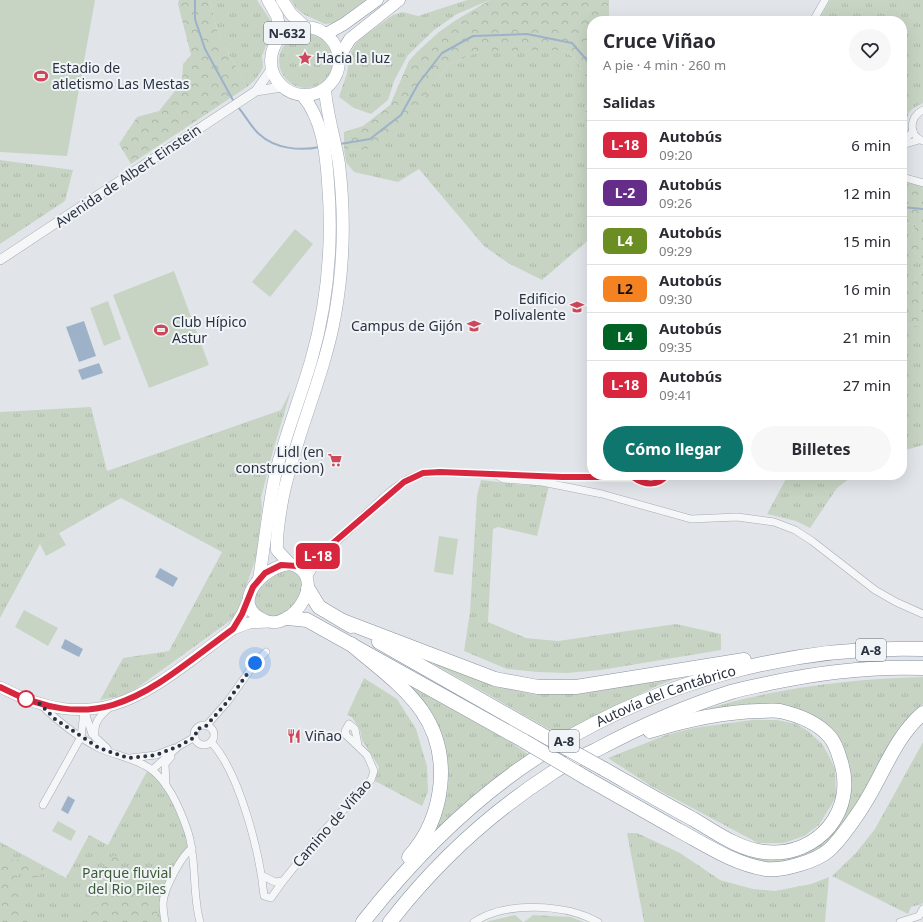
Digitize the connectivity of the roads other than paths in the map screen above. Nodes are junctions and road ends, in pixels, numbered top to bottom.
1 (268, 0) edge
2 (282, 0) edge
3 (376, 0) edge
4 (399, 0) edge
5 (825, 0) edge
6 (816, 16) edge
7 (306, 27) junction
8 (326, 34) junction
9 (281, 37) junction
10 (339, 57) junction
11 (272, 68) junction
12 (282, 87) junction
13 (325, 90) junction
14 (254, 92) junction
15 (303, 96) junction
16 (923, 110) edge
17 (325, 124) junction
18 (913, 131) junction
19 (907, 138) edge
20 (921, 140) edge
21 (907, 143) edge
22 (333, 165) junction
23 (907, 178) edge
24 (923, 183) edge
25 (0, 260) edge
26 (494, 474) junction
27 (562, 477) junction
28 (587, 477) edge
29 (637, 480) edge
30 (660, 480) edge
31 (580, 490) junction
32 (325, 550) junction
33 (293, 565) junction
34 (258, 579) junction
35 (308, 584) junction
36 (250, 596) junction
37 (923, 614) edge
38 (288, 618) junction
39 (343, 621) junction
40 (267, 622) junction
41 (233, 629) junction
42 (352, 644) junction
43 (923, 644) edge
44 (923, 648) edge
45 (266, 652) dead end
46 (923, 668) edge
47 (0, 687) edge
48 (40, 704) junction
49 (111, 706) junction
50 (84, 710) junction
51 (923, 713) edge
52 (206, 726) junction
53 (81, 737) junction
54 (95, 737) junction
55 (195, 737) junction
56 (211, 742) junction
57 (358, 745) dead end
58 (179, 746) junction
59 (595, 750) junction
60 (161, 753) junction
61 (115, 754) junction
62 (128, 758) junction
63 (150, 769) junction
64 (166, 787) junction
65 (43, 805) dead end
66 (192, 848) junction
67 (261, 875) junction
68 (283, 881) junction
69 (923, 909) edge
70 (165, 922) edge
71 (200, 922) edge
72 (356, 922) edge
73 (363, 922) edge
74 (390, 922) edge
75 (474, 922) edge
76 (598, 922) edge
77 (900, 922) edge

1 - 9 main road, N-632
2 - 7 main road, N-632
3 - 8 main road, N-632
4 - 10 main road
5 - 6 street
7 - 8 main road, N-632
7 - 9 main road, N-632
8 - 10 main road, N-632
9 - 11 main road, N-632
10 - 13 main road
11 - 12 main road
11 - 14 street, Avenida de Albert Einstein
12 - 14 street, Avenida de Albert Einstein
12 - 15 main road
13 - 15 main road
13 - 17 main road
14 - 25 street, Avenida de Albert Einstein
15 - 17 main road
16 - 18 street
17 - 22 main road
18 - 19 street
18 - 20 street
20 - 21 street
22 - 33 main road
22 - 34 main road
23 - 24 street
26 - 27 street
26 - 31 street
26 - 32 street
27 - 28 street
27 - 31 street
29 - 30 street
31 - 37 street
32 - 33 street
32 - 35 street
33 - 34 main road
33 - 35 main road
34 - 36 main road
35 - 38 main road
35 - 39 highway
36 - 40 main road
36 - 41 main road
38 - 40 main road
38 - 42 highway
39 - 43 highway
39 - 59 highway, bridge
40 - 41 main road
41 - 49 main road
42 - 51 highway, bridge
42 - 72 highway
44 - 73 highway, Autovía del Cantábrico / A-8
45 - 52 street
46 - 59 highway, Autovía del Cantábrico / A-8
47 - 48 main road
48 - 50 main road
48 - 53 street
49 - 50 main road
49 - 54 street
50 - 53 street
50 - 54 street
52 - 55 street
52 - 56 street
53 - 61 street
53 - 65 street
54 - 61 street
55 - 56 street
55 - 58 street
56 - 67 street, Camino de Viñao
57 - 68 street, Camino de Viñao
58 - 60 street
58 - 63 street
58 - 64 street
59 - 74 highway, Autovía del Cantábrico / A-8
60 - 62 street
60 - 63 street
61 - 62 street
62 - 63 street
63 - 64 street
64 - 66 street
66 - 70 street
66 - 71 street
67 - 68 street, Camino de Viñao
67 - 68 street, Camino de Viñao
69 - 77 street
75 - 76 street

